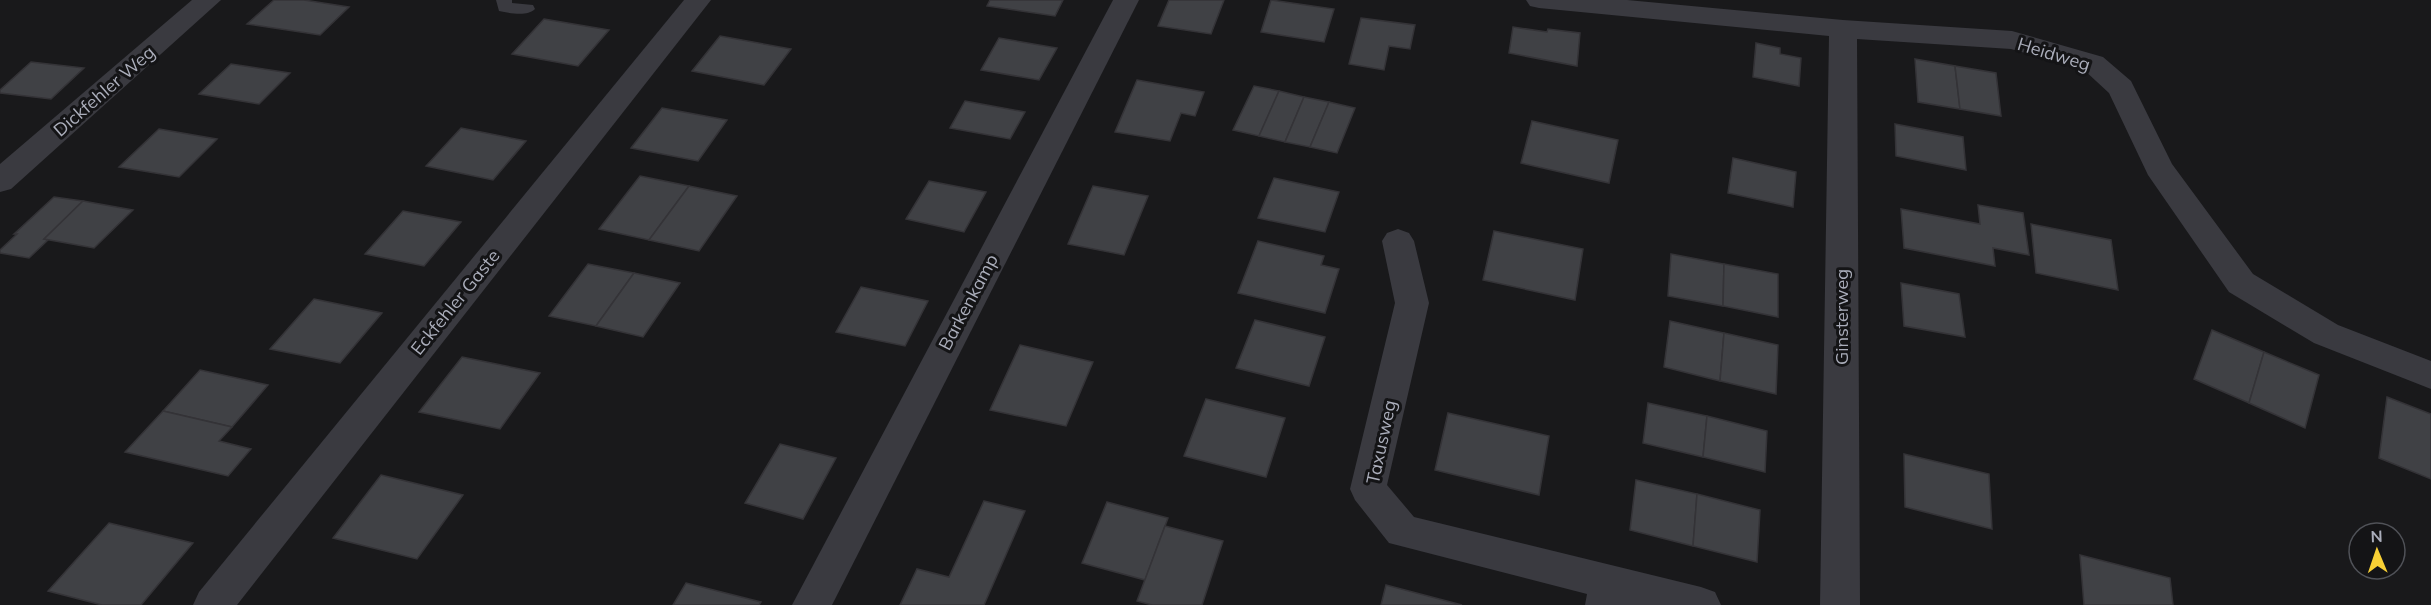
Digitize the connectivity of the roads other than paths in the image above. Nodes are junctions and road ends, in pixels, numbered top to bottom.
1 (208, 0) edge
2 (504, 0) edge
3 (698, 0) edge
4 (1126, 0) edge
5 (1539, 0) edge
6 (527, 9) dead end
7 (1843, 29) junction
8 (0, 181) edge
9 (1398, 241) dead end
10 (2431, 375) edge
11 (1607, 593) edge
12 (213, 605) edge
13 (812, 605) edge
14 (1701, 605) edge
15 (1840, 605) edge

1 - 8 street, Dickfehler Weg
2 - 6 lane
3 - 12 street, Eckfehler Gaste
4 - 13 street, Barkenkamp
5 - 7 street, Heidweg
7 - 10 street, Heidweg
7 - 15 street, Ginsterweg
9 - 11 street, Taxusweg
11 - 14 street

